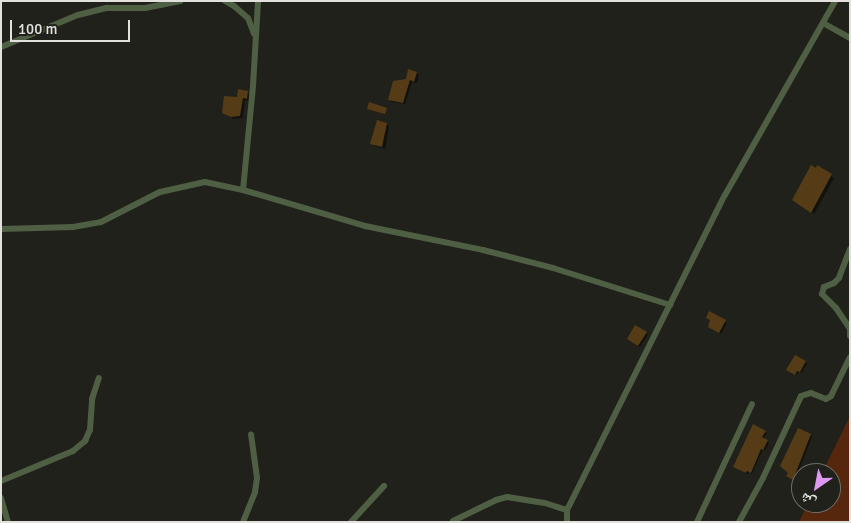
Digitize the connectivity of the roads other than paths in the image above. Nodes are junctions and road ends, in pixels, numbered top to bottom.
1 (180, 1) edge
2 (225, 1) edge
3 (258, 1) edge
4 (835, 1) edge
5 (823, 23) junction
6 (850, 38) edge
7 (255, 40) junction
8 (1, 47) edge
9 (243, 190) junction
10 (1, 229) edge
11 (850, 249) edge
12 (670, 305) junction
13 (850, 336) edge
14 (850, 357) edge
15 (98, 378) dead end
16 (752, 404) dead end
17 (251, 434) dead end
18 (1, 481) edge
19 (384, 486) dead end
20 (1, 498) edge
21 (568, 510) junction
22 (453, 521) edge
23 (8, 522) edge
24 (243, 522) edge
25 (351, 522) edge
26 (567, 522) edge
27 (697, 522) edge
28 (739, 522) edge

1 - 8 street
2 - 7 street
3 - 7 street
4 - 5 street
5 - 6 street
5 - 12 street
7 - 9 street
9 - 10 street
9 - 12 street
11 - 13 street
12 - 21 street
14 - 28 street
15 - 18 street
16 - 27 street
17 - 24 street
19 - 25 street
20 - 23 street
21 - 22 street
21 - 26 street

